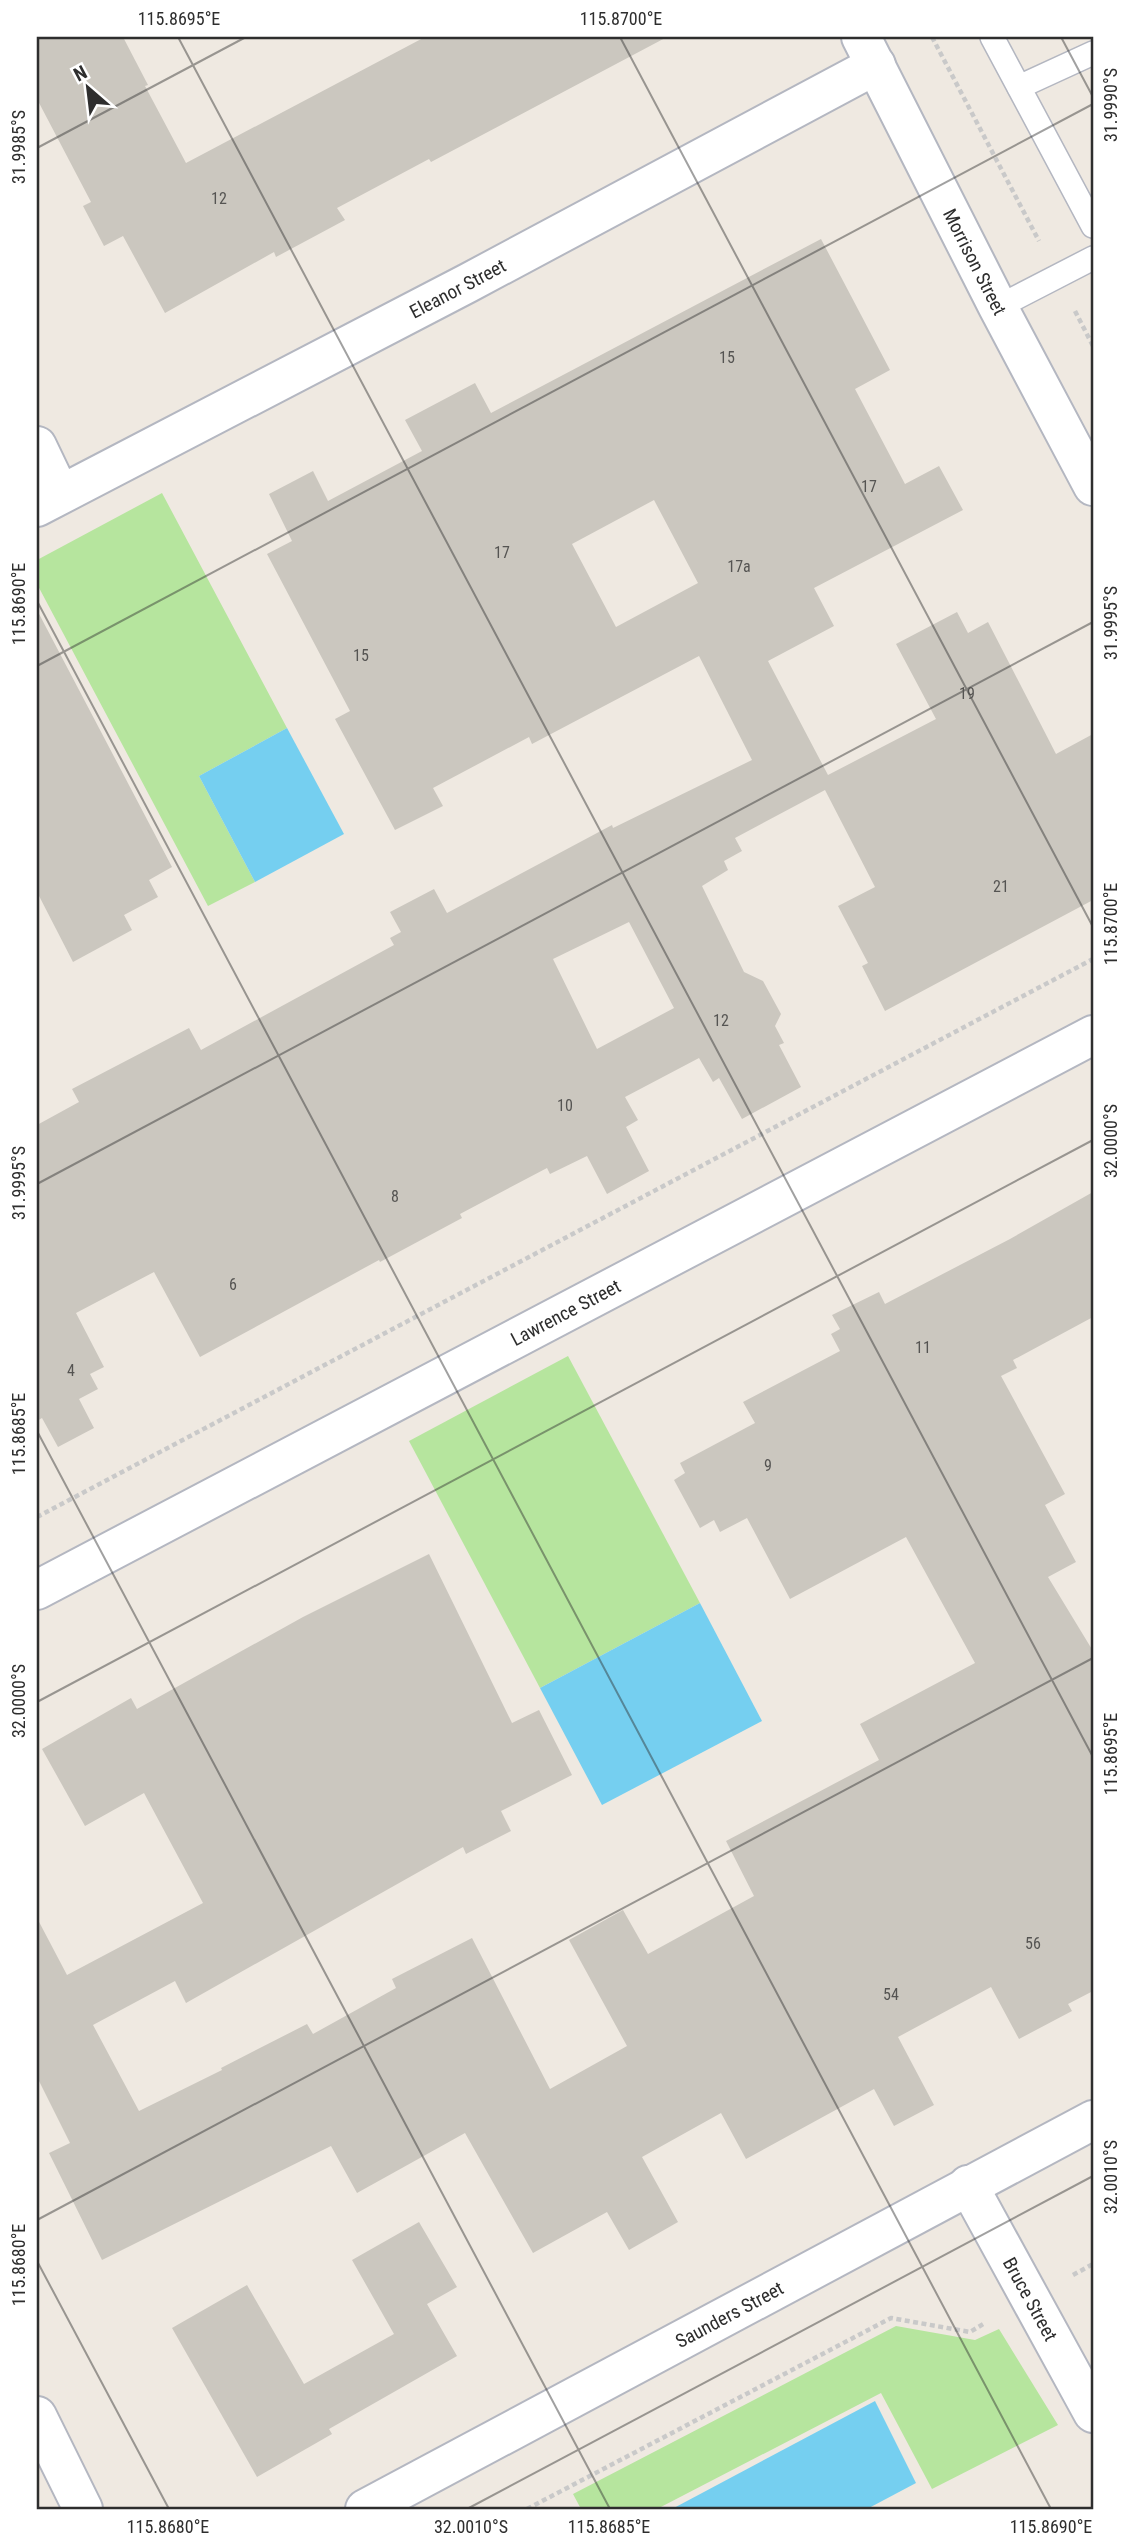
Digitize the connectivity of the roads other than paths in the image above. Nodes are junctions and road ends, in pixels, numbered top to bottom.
1 (992, 37) edge
2 (869, 51) edge
3 (1093, 53) edge
4 (1019, 87) junction
5 (1093, 226) edge
6 (1093, 258) edge
7 (998, 307) junction
8 (37, 446) edge
9 (1093, 486) edge
10 (48, 500) edge
11 (1093, 1035) edge
12 (37, 1590) edge
13 (1093, 2120) edge
14 (968, 2185) junction
15 (1093, 2413) edge
16 (37, 2416) edge
17 (83, 2509) edge
18 (365, 2509) edge

1 - 4 lane
2 - 7 street, Morrison Street
2 - 10 street, Eleanor Street
3 - 4 lane
4 - 5 lane
6 - 7 lane
7 - 9 street, Morrison Street
8 - 10 street
11 - 12 street, Lawrence Street
13 - 14 street, Saunders Street
14 - 15 street, Bruce Street
14 - 18 street, Saunders Street
16 - 17 street

